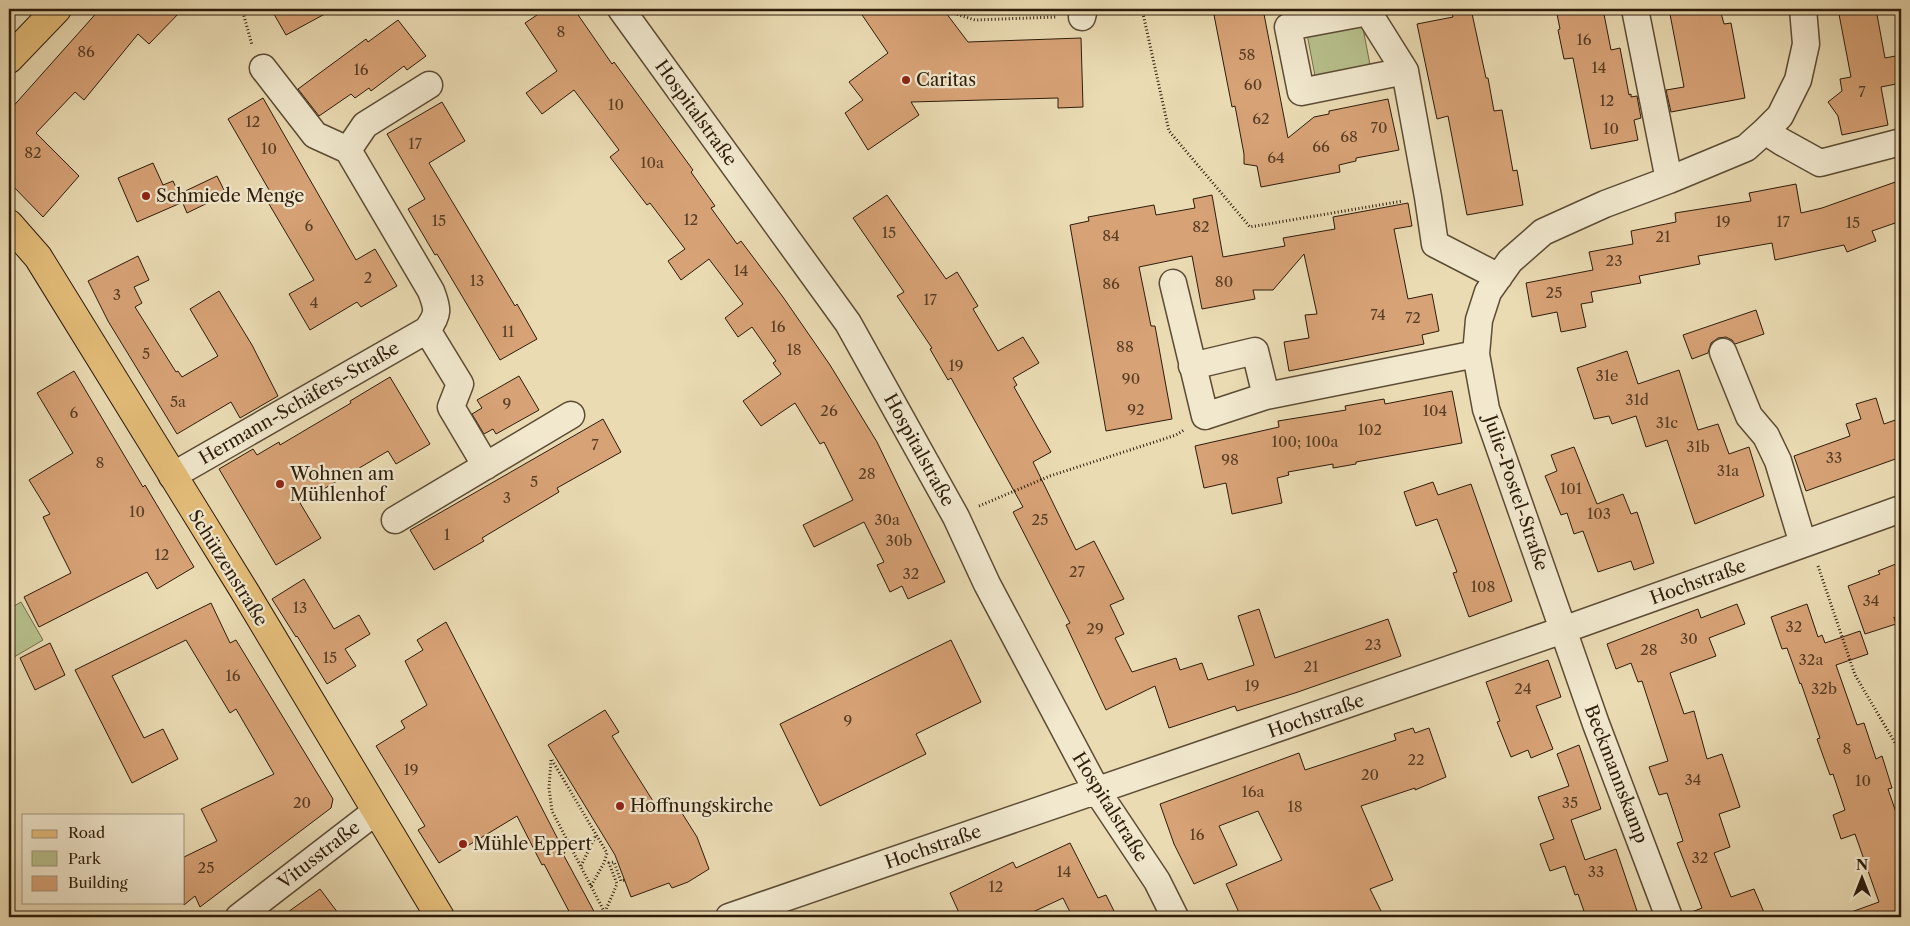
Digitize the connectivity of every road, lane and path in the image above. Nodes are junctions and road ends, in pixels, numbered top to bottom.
1 (57, 9) edge
2 (242, 9) edge
3 (621, 9) edge
4 (953, 9) edge
5 (1142, 9) edge
6 (1635, 9) edge
7 (1803, 9) edge
8 (1378, 11) edge
9 (1083, 13) edge
10 (1320, 15) edge
11 (258, 57) joint
12 (9, 59) edge
13 (1405, 71) junction
14 (428, 85) dead end
15 (1765, 130) junction
16 (1901, 142) edge
17 (348, 150) junction
18 (1669, 180) junction
19 (1428, 197) junction
20 (9, 224) edge
21 (1499, 276) junction
22 (1173, 283) dead end
23 (427, 330) junction
24 (1723, 352) dead end
25 (1476, 354) junction
26 (1192, 366) junction
27 (1266, 396) junction
28 (572, 415) dead end
29 (1205, 416) junction
30 (486, 466) junction
31 (172, 476) junction
32 (1901, 509) edge
33 (956, 517) junction
34 (395, 520) dead end
35 (1806, 543) junction
36 (1563, 630) junction
37 (1901, 753) edge
38 (1097, 792) junction
39 (375, 812) junction
40 (596, 834) junction
41 (580, 866) junction
42 (624, 880) dead end
43 (591, 886) junction
44 (778, 909) edge
45 (604, 912) junction
46 (239, 917) edge
47 (440, 917) edge
48 (607, 917) edge
49 (728, 917) edge
50 (1175, 917) edge
51 (1669, 917) edge

1 - 12 main road
2 - 11 path
3 - 33 street, Hospitalstraße
4 - 9 path
5 - 19 path
6 - 18 street
7 - 15 street, Julie-Postel-Straße
8 - 10 street
8 - 13 street
10 - 13 street
11 - 17 street
13 - 19 street
14 - 17 street
15 - 16 street
15 - 18 street, Julie-Postel-Straße
17 - 23 street
18 - 21 street, Julie-Postel-Straße
19 - 21 street
20 - 31 main road, Schützenstraße
21 - 25 street, Julie-Postel-Straße
22 - 26 street
23 - 30 street
23 - 31 street, Hermann-Schäfers-Straße
24 - 35 street
25 - 27 street
25 - 36 street, Julie-Postel-Straße
26 - 27 street
26 - 29 street
27 - 29 street
28 - 30 street
29 - 33 path
30 - 34 street
31 - 39 main road, Schützenstraße
32 - 35 street, Hochstraße
33 - 38 street, Hospitalstraße
35 - 36 street, Hochstraße
35 - 37 path
36 - 38 street, Hochstraße
36 - 51 street, Beckmannskamp
38 - 44 street, Hochstraße
38 - 50 street, Hospitalstraße
39 - 46 street, Vitusstraße
39 - 47 main road, Schützenstraße
40 - 41 path
40 - 41 path
40 - 43 path
41 - 43 path
42 - 45 path
43 - 45 path
44 - 49 street, Hochstraße
45 - 48 path

